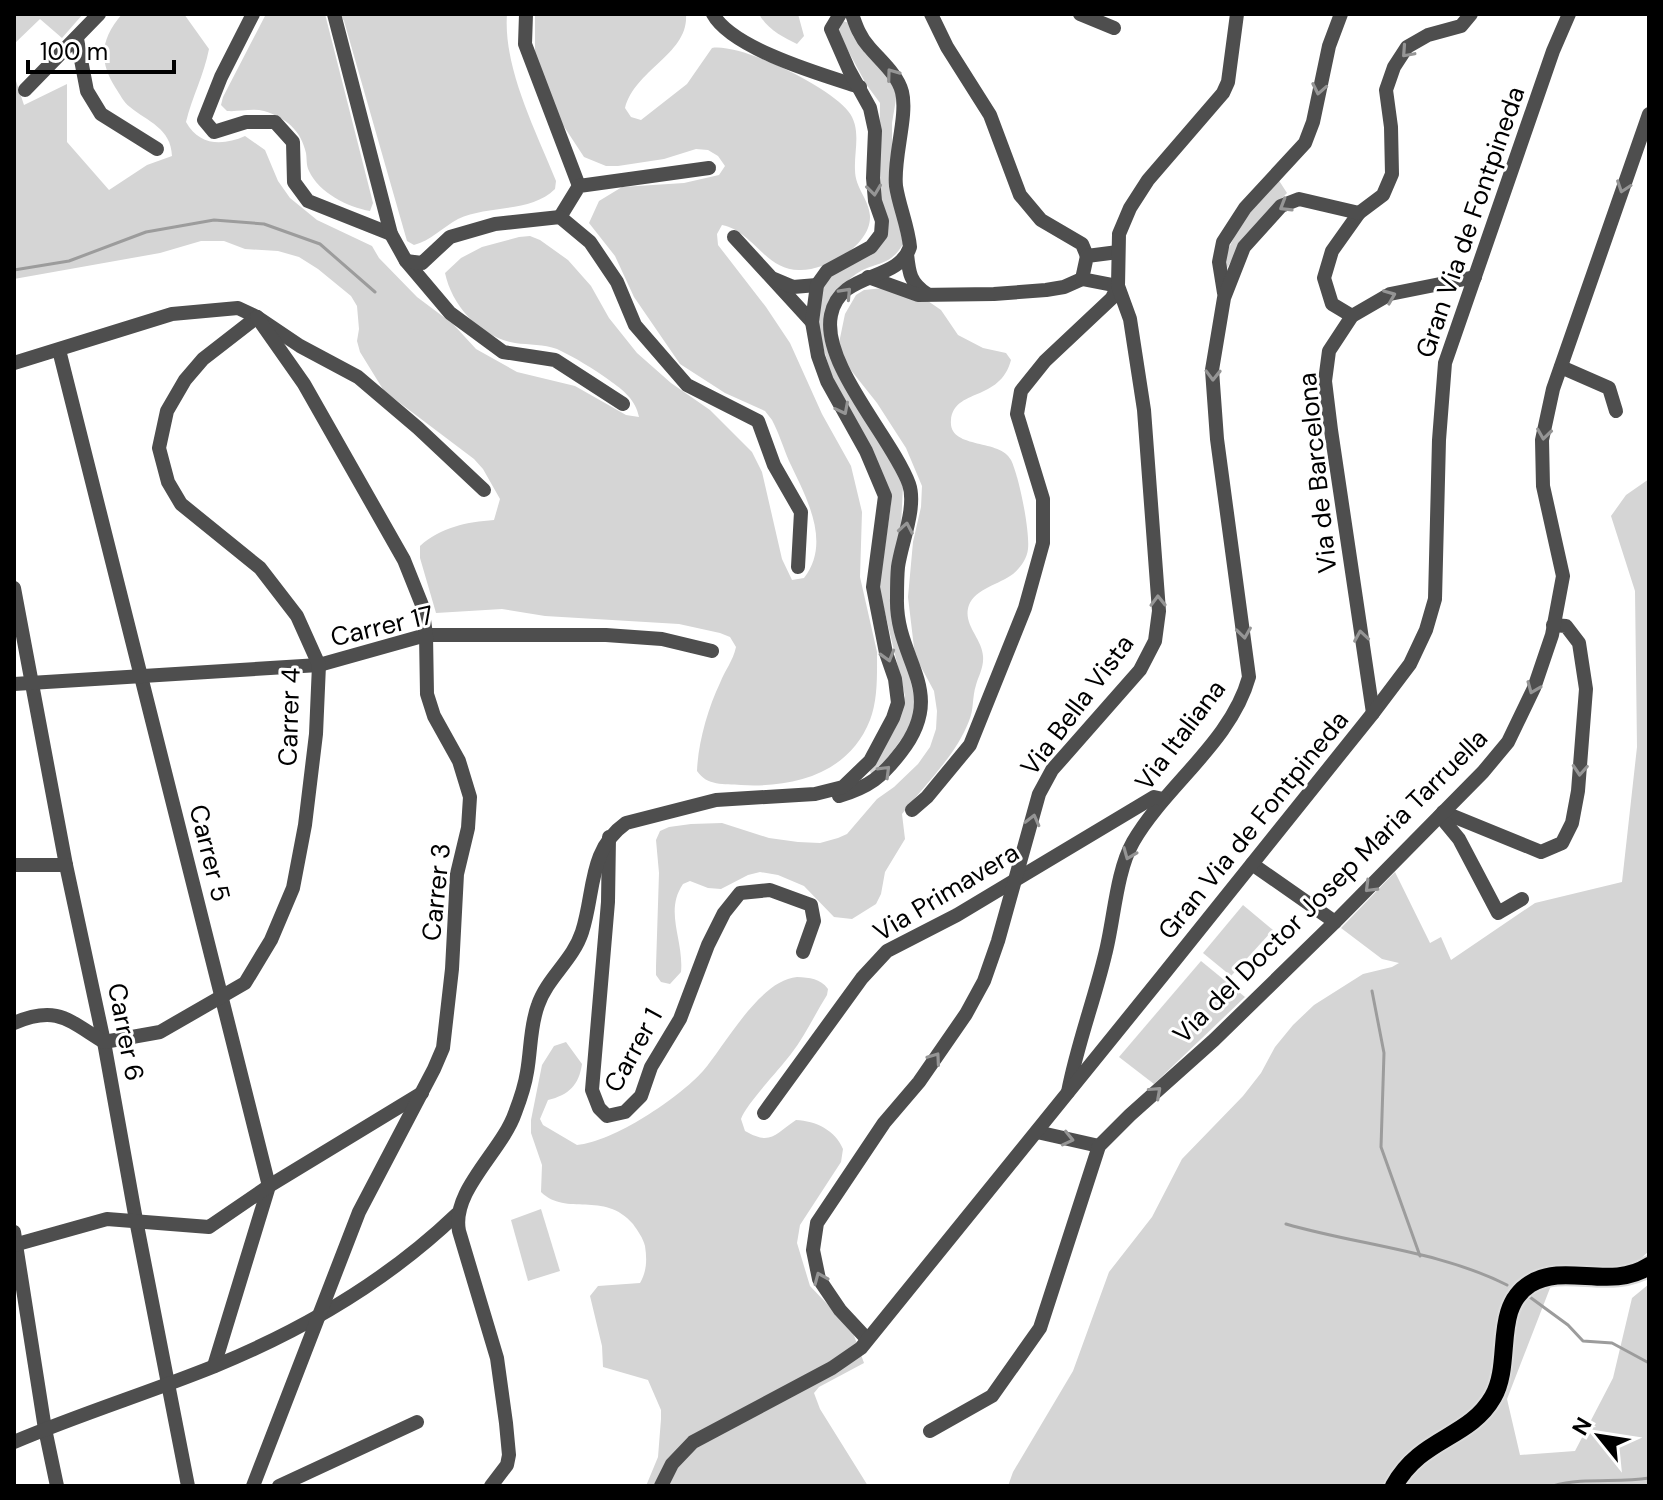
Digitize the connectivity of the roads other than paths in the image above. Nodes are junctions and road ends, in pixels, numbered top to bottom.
1 (99, 14) edge
2 (253, 14) edge
3 (334, 14) edge
4 (526, 14) edge
5 (713, 14) edge
6 (840, 14) edge
7 (852, 14) edge
8 (931, 14) edge
9 (1080, 14) edge
10 (1237, 14) edge
11 (1341, 14) edge
12 (1471, 14) edge
13 (1569, 14) edge
14 (1114, 28) dead end
15 (77, 39) junction
16 (860, 87) junction
17 (25, 90) dead end
18 (1649, 114) edge
19 (157, 149) dead end
20 (709, 168) dead end
21 (579, 186) junction
22 (1359, 213) junction
23 (560, 217) junction
24 (391, 234) junction
25 (734, 237) dead end
26 (1118, 252) junction
27 (907, 254) junction
28 (1087, 256) junction
29 (406, 261) junction
30 (868, 277) junction
31 (1475, 277) junction
32 (771, 278) junction
33 (1082, 279) junction
34 (817, 285) junction
35 (1118, 286) junction
36 (927, 294) junction
37 (1224, 298) junction
38 (1352, 316) junction
39 (257, 317) junction
40 (812, 322) junction
41 (59, 350) junction
42 (14, 363) edge
43 (1561, 367) junction
44 (623, 404) dead end
45 (1616, 411) dead end
46 (484, 490) dead end
47 (798, 567) dead end
48 (14, 588) edge
49 (1553, 625) junction
50 (426, 635) junction
51 (712, 651) dead end
52 (319, 665) junction
53 (141, 675) junction
54 (32, 683) junction
55 (14, 684) edge
56 (1373, 713) junction
57 (787, 797) junction
58 (1163, 799) junction
59 (912, 810) dead end
60 (1442, 814) junction
61 (609, 837) junction
62 (1252, 864) junction
63 (14, 865) edge
64 (66, 865) junction
65 (1016, 878) junction
66 (1522, 899) dead end
67 (1335, 922) junction
68 (803, 952) dead end
69 (222, 998) junction
70 (14, 1023) edge
71 (104, 1042) junction
72 (422, 1092) junction
73 (1067, 1094) junction
74 (764, 1113) dead end
75 (1037, 1132) junction
76 (1099, 1146) junction
77 (269, 1186) junction
78 (457, 1214) junction
79 (136, 1220) junction
80 (15, 1240) edge
81 (462, 1240) junction
82 (427, 1243) junction
83 (1649, 1266) edge
84 (316, 1319) junction
85 (867, 1339) junction
86 (214, 1366) junction
87 (167, 1384) junction
88 (417, 1422) dead end
89 (45, 1429) junction
90 (930, 1431) dead end
91 (14, 1442) edge
92 (57, 1486) edge
93 (188, 1486) edge
94 (253, 1486) edge
95 (279, 1486) edge
96 (491, 1486) edge
97 (661, 1486) edge
98 (1394, 1486) edge

1 - 15 street
2 - 24 street
3 - 24 street
4 - 21 street
5 - 16 street
6 - 16 street
27 -> 7 street
8 - 28 street
9 - 14 street
10 - 26 street, Via Bella Vista
11 -> 37 street
12 -> 22 street
13 - 31 street, Gran Via de Fontpineda
15 - 17 street
15 - 19 street
16 -> 34 street
18 -> 43 street, Via del Doctor Josep Maria Tarruella
20 - 21 street
21 - 23 street
22 -> 37 street
22 - 38 street
23 - 29 street
23 - 47 street
24 - 29 street
25 - 32 street
26 - 28 street
26 - 35 street, Via Bella Vista
27 - 30 street
27 - 36 street
28 - 33 street
29 - 44 street
30 - 36 street
57 -> 30 street
38 -> 31 street, Via de Barcelona
31 - 56 street, Gran Via de Fontpineda
32 - 34 street
32 - 40 street
33 - 35 street
33 - 36 street
34 - 40 street
35 - 59 street
65 -> 35 street, Via Bella Vista
37 -> 58 street, Via Italiana
56 -> 38 street, Via de Barcelona
39 - 41 street
39 - 46 street
39 - 50 street, Carrer 3
39 - 52 street, Carrer 4
40 -> 57 street
41 - 42 street
41 - 53 street, Carrer 5
43 - 45 street
43 -> 49 street, Via del Doctor Josep Maria Tarruella
48 - 54 street, Carrer 6
49 -> 60 street, Via del Doctor Josep Maria Tarruella
49 -> 60 street
50 - 51 street, Carrer 17
50 - 52 street, Carrer 17
50 - 72 street, Carrer 3
52 - 53 street, Carrer 17
52 - 69 street, Carrer 4
53 - 54 street, Carrer 17
53 - 69 street, Carrer 5
54 - 55 street, Carrer 17
54 - 64 street, Carrer 6
56 - 62 street, Gran Via de Fontpineda
57 - 61 street
58 - 65 street, Via Primavera
58 -> 73 street, Via Italiana
60 - 66 street
60 -> 67 street, Via del Doctor Josep Maria Tarruella
61 - 68 street, Carrer 1
61 - 78 street
62 - 67 street
62 - 73 street, Gran Via de Fontpineda
63 - 64 street
64 - 71 street, Carrer 6
65 - 74 street, Via Primavera
85 -> 65 street, Via Bella Vista
76 -> 67 street, Via del Doctor Josep Maria Tarruella
69 - 71 street, Carrer 4
69 - 77 street, Carrer 5
70 - 71 street
71 - 79 street, Carrer 6
72 - 77 street
72 - 84 street, Carrer 3
73 - 75 street, Gran Via de Fontpineda
75 -> 76 street
75 - 85 street, Gran Via de Fontpineda
76 - 90 street, Via del Doctor Josep Maria Tarruella
77 - 79 street
77 - 86 street
78 - 81 street
78 - 82 street
79 - 80 street
79 - 87 street, Carrer 6
80 - 89 street
81 - 82 street
81 - 96 street
82 - 84 street
83 - 98 main road
84 - 86 street
84 - 94 street, Carrer 3
85 - 97 street, Gran Via de Fontpineda
86 - 87 street
87 - 89 street
87 - 93 street, Carrer 6
88 - 95 street
89 - 91 street
89 - 92 street

